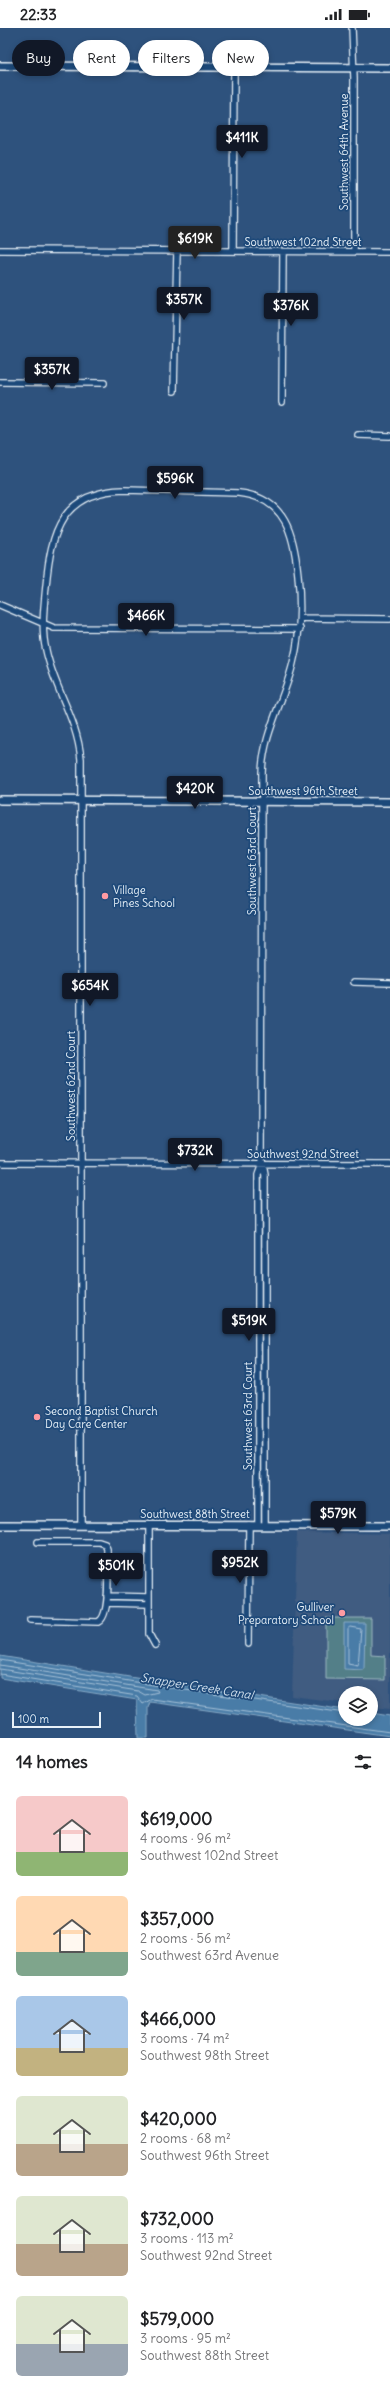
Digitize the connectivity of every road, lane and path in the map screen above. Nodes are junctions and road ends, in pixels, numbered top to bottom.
1 (352, 28) edge
2 (0, 66) edge
3 (212, 67) edge
4 (269, 67) edge
5 (353, 68) junction
6 (390, 68) edge
7 (234, 76) edge
8 (0, 250) edge
9 (177, 251) junction
10 (233, 251) junction
11 (284, 252) junction
12 (354, 252) junction
13 (390, 252) edge
14 (0, 382) edge
15 (104, 383) dead end
16 (174, 391) dead end
17 (282, 402) dead end
18 (358, 435) dead end
19 (390, 436) edge
20 (268, 502) joint
21 (0, 605) edge
22 (301, 618) junction
23 (390, 619) edge
24 (44, 625) junction
25 (300, 629) junction
26 (0, 800) edge
27 (82, 800) junction
28 (262, 801) junction
29 (390, 802) edge
30 (354, 982) dead end
31 (390, 983) edge
32 (0, 1163) edge
33 (82, 1163) junction
34 (262, 1163) junction
35 (390, 1164) edge
36 (258, 1239) junction
37 (265, 1239) junction
38 (258, 1309) junction
39 (265, 1309) junction
40 (258, 1377) junction
41 (265, 1377) junction
42 (258, 1446) junction
43 (265, 1446) junction
44 (0, 1525) edge
45 (81, 1525) junction
46 (149, 1525) junction
47 (249, 1525) junction
48 (261, 1525) junction
49 (390, 1526) edge
50 (38, 1542) dead end
51 (148, 1597) junction
52 (107, 1600) junction
53 (148, 1604) junction
54 (30, 1620) dead end
55 (248, 1644) dead end
56 (155, 1645) dead end

1 - 5 street, Southwest 64th Avenue
2 - 3 street
4 - 5 street
5 - 6 street
5 - 12 street, Southwest 64th Avenue
7 - 10 street
8 - 9 street, Southwest 102nd Street
9 - 10 street, Southwest 102nd Street
9 - 16 street
10 - 11 street, Southwest 102nd Street
11 - 12 street, Southwest 102nd Street
11 - 17 street
12 - 13 street, Southwest 102nd Street
14 - 15 street
18 - 19 street
20 - 22 street, Southwest 63rd Court
20 - 24 street, Southwest 62nd Court
21 - 24 street
22 - 23 street
22 - 25 street, Southwest 63rd Court
24 - 25 street
24 - 27 street, Southwest 62nd Court
25 - 28 street, Southwest 63rd Court
26 - 27 street, Southwest 96th Street
27 - 28 street, Southwest 96th Street
27 - 33 street, Southwest 62nd Court
28 - 29 street, Southwest 96th Street
28 - 34 street, Southwest 63rd Court
30 - 31 street
32 - 33 street, Southwest 92nd Street
33 - 34 street, Southwest 92nd Street
33 - 45 street, Southwest 62nd Court
34 - 35 street, Southwest 92nd Street
34 - 36 street, Southwest 63rd Court
34 - 37 street, Southwest 63rd Court
36 - 37 street
36 - 38 street, Southwest 63rd Court
37 - 39 street, Southwest 63rd Court
38 - 39 street
38 - 40 street, Southwest 63rd Court
39 - 41 street, Southwest 63rd Court
40 - 41 street
40 - 42 street, Southwest 63rd Court
41 - 43 street, Southwest 63rd Court
42 - 43 street
42 - 48 street, Southwest 63rd Court
43 - 48 street, Southwest 63rd Court
44 - 45 street, Southwest 88th Street
45 - 46 street, Southwest 88th Street
46 - 47 street, Southwest 88th Street
46 - 51 street
47 - 48 street, Southwest 88th Street
47 - 55 street
48 - 49 street, Southwest 88th Street
50 - 52 street
51 - 52 street
51 - 53 street
52 - 53 street
52 - 54 street
53 - 56 street

